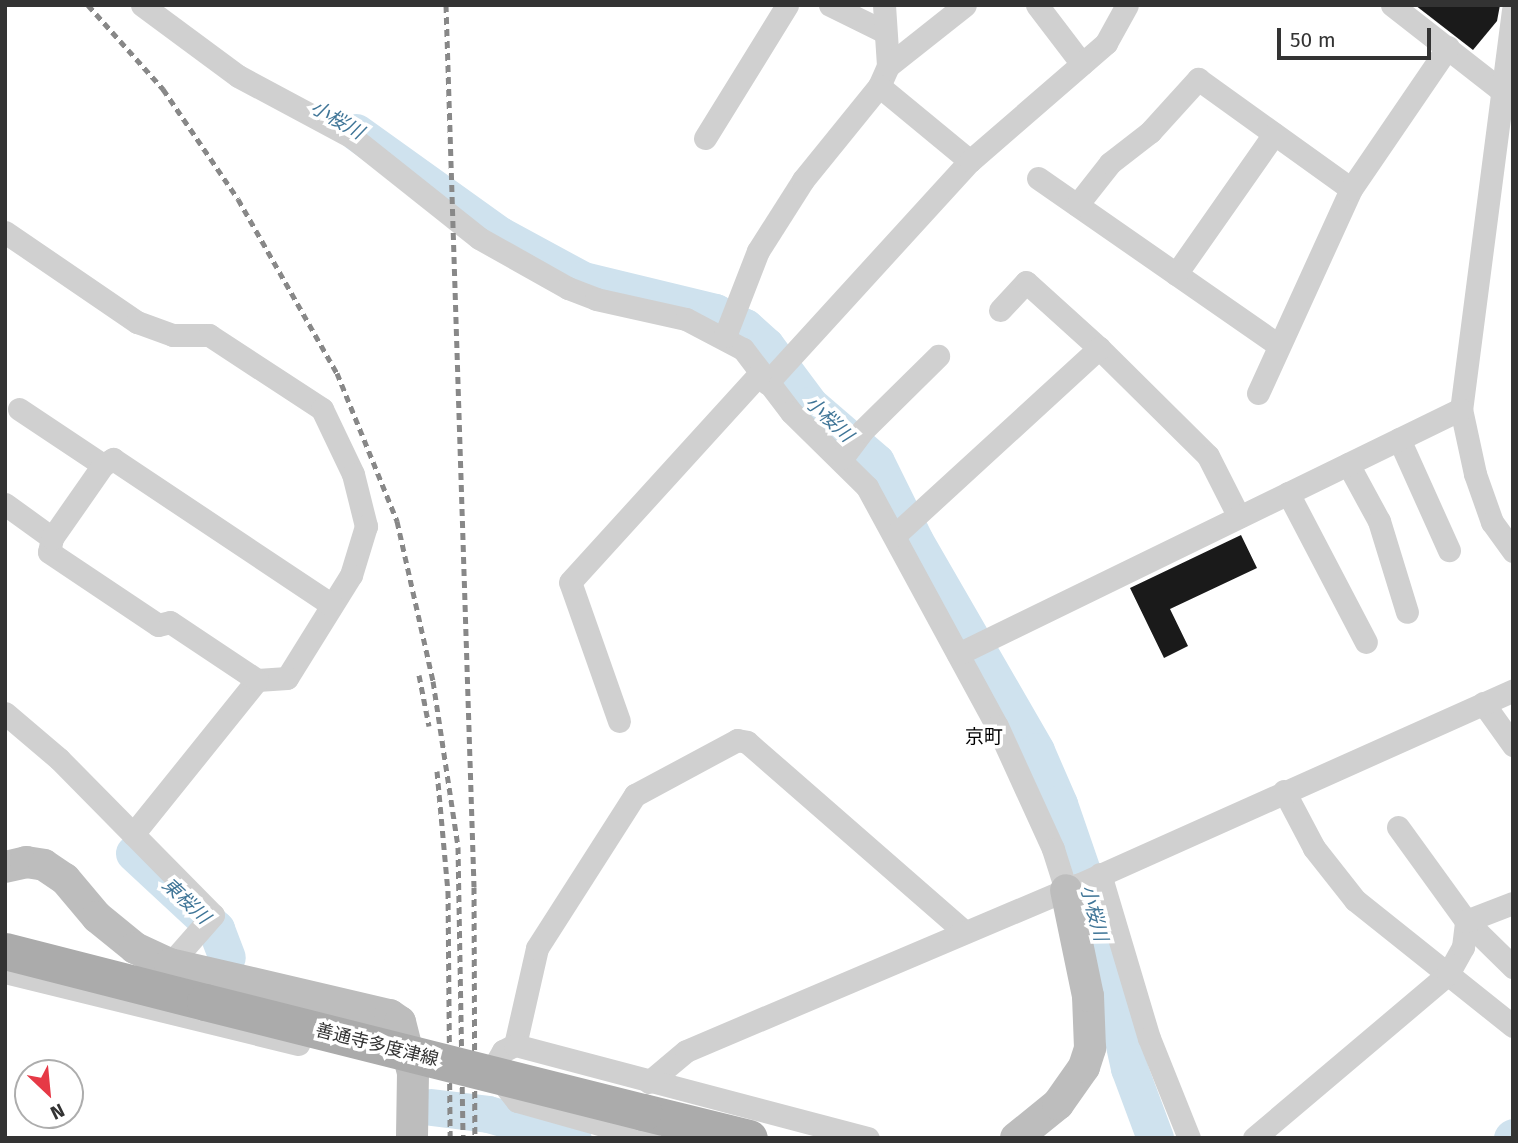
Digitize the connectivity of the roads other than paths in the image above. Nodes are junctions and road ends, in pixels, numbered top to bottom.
1 (142, 5) edge
2 (787, 5) edge
3 (830, 5) edge
4 (884, 5) edge
5 (965, 5) edge
6 (1037, 5) edge
7 (1127, 5) edge
8 (1392, 5) edge
9 (1513, 10) edge
10 (886, 32) junction
11 (1448, 47) junction
12 (1082, 64) junction
13 (883, 76) junction
14 (1506, 96) edge
15 (1274, 134) junction
16 (705, 138) dead end
17 (970, 161) junction
18 (1038, 178) dead end
19 (1351, 189) junction
20 (1077, 205) junction
21 (5, 232) edge
22 (1176, 274) junction
23 (1000, 310) dead end
24 (730, 326) junction
25 (1278, 345) junction
26 (1099, 348) junction
27 (938, 356) dead end
28 (773, 373) junction
29 (1258, 393) dead end
30 (19, 409) dead end
31 (1461, 409) junction
32 (1399, 439) junction
33 (845, 455) junction
34 (1348, 464) junction
35 (103, 465) junction
36 (1288, 493) junction
37 (5, 504) edge
38 (1238, 517) junction
39 (903, 527) junction
40 (52, 538) junction
41 (1450, 550) dead end
42 (1513, 551) edge
43 (332, 605) junction
44 (1408, 612) dead end
45 (1366, 642) dead end
46 (969, 648) junction
47 (257, 680) junction
48 (1513, 691) edge
49 (1483, 703) junction
50 (5, 713) edge
51 (619, 721) dead end
52 (1513, 746) edge
53 (1284, 791) junction
54 (1398, 827) dead end
55 (133, 834) junction
56 (5, 867) edge
57 (1086, 881) junction
58 (1513, 903) edge
59 (1466, 921) junction
60 (964, 930) junction
61 (11, 953) edge
62 (170, 964) junction
63 (1513, 967) edge
64 (1448, 974) junction
65 (1513, 1026) edge
66 (515, 1045) junction
67 (413, 1073) junction
68 (647, 1110) edge
69 (412, 1138) edge
70 (749, 1138) edge
71 (867, 1138) edge
72 (1016, 1138) edge
73 (1189, 1138) edge
74 (1254, 1138) edge

1 - 24 street
2 - 16 street
3 - 10 street
4 - 10 street
5 - 13 street
6 - 12 street
7 - 12 street
8 - 11 street
9 - 14 street
10 - 13 street
11 - 14 street
11 - 19 street
12 - 17 street
13 - 17 street
13 - 24 street
14 - 31 street
15 - 19 street
15 - 20 street
15 - 22 street
17 - 28 street
18 - 20 street
19 - 25 street
20 - 22 street
21 - 43 street
22 - 25 street
23 - 26 street
24 - 28 street
25 - 29 street
26 - 38 street
26 - 39 street
27 - 33 street
28 - 33 street
28 - 51 street
30 - 35 street
31 - 32 street
31 - 42 street
32 - 34 street
32 - 41 street
33 - 39 street
34 - 36 street
34 - 44 street
35 - 40 street
35 - 43 street
36 - 38 street
36 - 45 street
37 - 40 street
38 - 46 street
39 - 46 street
40 - 47 street
43 - 47 street
46 - 57 street
47 - 55 street
48 - 49 street
49 - 52 street
49 - 53 street
50 - 55 street
53 - 57 street
53 - 64 street
54 - 59 street
55 - 62 street
56 - 62 street
57 - 60 street
57 - 72 street
57 - 73 street
58 - 59 street
59 - 63 street
59 - 64 street
60 - 66 street
60 - 68 street
61 - 67 street
61 - 68 main road, 善通寺多度津線, bridge
62 - 67 street
64 - 65 street
64 - 74 street
66 - 68 street
66 - 68 street
67 - 69 street
68 - 70 main road, 善通寺多度津線
68 - 71 street

